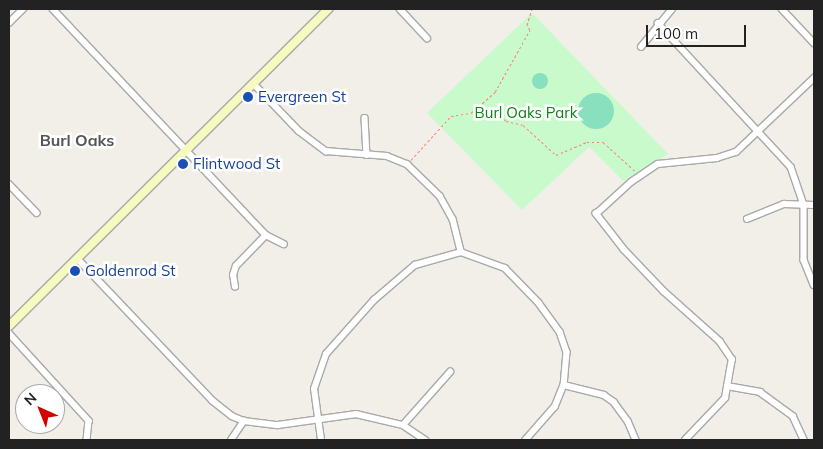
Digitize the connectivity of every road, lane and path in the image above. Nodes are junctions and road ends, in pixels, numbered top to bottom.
1 (22, 9) edge
2 (53, 9) edge
3 (328, 9) edge
4 (400, 9) edge
5 (532, 9) edge
6 (672, 9) edge
7 (782, 9) edge
8 (9, 23) edge
9 (658, 23) junction
10 (427, 38) dead end
11 (814, 44) edge
12 (641, 47) dead end
13 (814, 78) edge
14 (254, 84) junction
15 (479, 107) junction
16 (365, 118) dead end
17 (759, 133) junction
18 (187, 150) junction
19 (367, 155) junction
20 (407, 164) junction
21 (639, 176) junction
22 (9, 184) edge
23 (804, 205) junction
24 (814, 205) edge
25 (37, 213) dead end
26 (747, 219) dead end
27 (266, 235) junction
28 (284, 244) dead end
29 (461, 252) junction
30 (77, 258) junction
31 (814, 285) edge
32 (235, 287) dead end
33 (9, 326) edge
34 (9, 333) edge
35 (450, 372) dead end
36 (564, 385) junction
37 (727, 386) junction
38 (317, 418) junction
39 (244, 422) junction
40 (403, 425) junction
41 (87, 440) edge
42 (231, 440) edge
43 (321, 440) edge
44 (426, 440) edge
45 (526, 440) edge
46 (636, 440) edge
47 (685, 440) edge
48 (804, 440) edge

1 - 8 street
2 - 18 street
3 - 14 street
4 - 10 street
5 - 15 path
6 - 9 street
7 - 11 street
9 - 12 street
9 - 17 street
13 - 17 street
14 - 18 street
14 - 19 street
15 - 20 path
15 - 21 path
16 - 19 street
17 - 21 street
17 - 23 street
18 - 27 street
18 - 30 street
19 - 20 street
20 - 29 street
21 - 37 street
22 - 25 street
23 - 24 street
23 - 26 street
23 - 31 street
27 - 28 street
27 - 32 street
29 - 36 street
29 - 38 street
30 - 33 street
30 - 39 street
34 - 41 street
35 - 40 street
36 - 45 street
36 - 46 street
37 - 47 street
37 - 48 street
38 - 39 street
38 - 40 street
38 - 43 street
39 - 42 street
40 - 44 street

